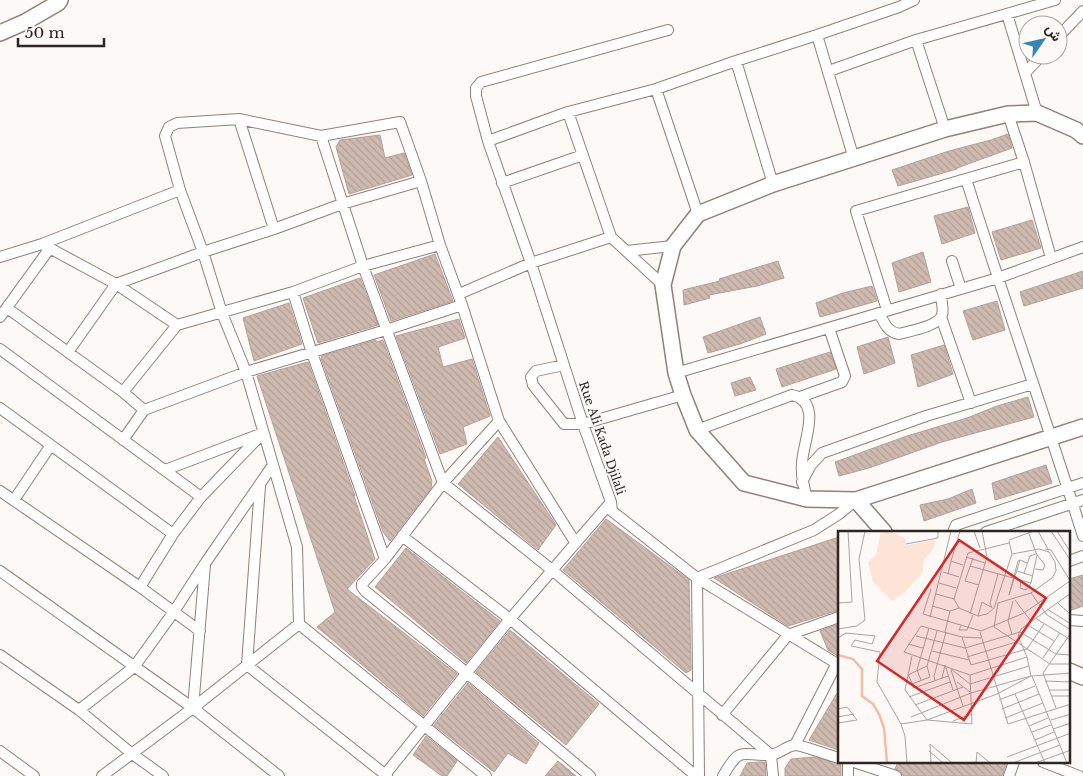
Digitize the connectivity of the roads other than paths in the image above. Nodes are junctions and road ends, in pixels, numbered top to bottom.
1 (60, 0) edge
2 (914, 0) edge
3 (1055, 0) edge
4 (1083, 10) edge
5 (1007, 14) junction
6 (1068, 26) edge
7 (668, 30) dead end
8 (0, 33) edge
9 (817, 35) junction
10 (916, 40) junction
11 (736, 61) junction
12 (1033, 65) edge
13 (828, 71) junction
14 (1025, 73) junction
15 (656, 90) junction
16 (568, 112) junction
17 (1037, 113) junction
18 (1008, 114) junction
19 (239, 119) junction
20 (945, 129) junction
21 (321, 136) junction
22 (1083, 136) edge
23 (488, 141) junction
24 (583, 155) junction
25 (854, 158) junction
26 (1024, 162) junction
27 (966, 179) junction
28 (420, 180) junction
29 (502, 183) junction
30 (773, 184) junction
31 (180, 190) junction
32 (342, 204) junction
33 (698, 214) junction
34 (274, 229) junction
35 (611, 237) junction
36 (440, 245) junction
37 (46, 246) junction
38 (673, 246) junction
39 (1083, 246) edge
40 (626, 251) junction
41 (203, 252) junction
42 (0, 257) edge
43 (1051, 258) junction
44 (952, 261) dead end
45 (532, 263) junction
46 (363, 266) junction
47 (998, 278) junction
48 (116, 284) junction
49 (663, 285) junction
50 (961, 289) junction
51 (293, 292) junction
52 (941, 294) junction
53 (460, 299) junction
54 (7, 308) junction
55 (883, 312) junction
56 (222, 313) junction
57 (0, 317) edge
58 (942, 317) junction
59 (177, 325) junction
60 (829, 328) junction
61 (386, 330) junction
62 (0, 349) edge
63 (68, 352) junction
64 (312, 353) junction
65 (564, 366) junction
66 (246, 372) junction
67 (676, 373) junction
68 (1033, 384) junction
69 (123, 392) junction
70 (683, 395) junction
71 (800, 397) junction
72 (971, 403) junction
73 (0, 408) edge
74 (144, 410) junction
75 (499, 421) junction
76 (583, 424) junction
77 (1083, 427) edge
78 (697, 430) junction
79 (263, 433) junction
80 (1052, 436) junction
81 (123, 440) junction
82 (51, 445) junction
83 (273, 465) junction
84 (165, 470) junction
85 (802, 482) junction
86 (443, 483) junction
87 (1083, 483) edge
88 (260, 486) junction
89 (1069, 488) junction
90 (0, 491) edge
91 (201, 496) junction
92 (807, 499) junction
93 (14, 500) junction
94 (856, 500) junction
95 (611, 502) junction
96 (1078, 502) edge
97 (883, 531) edge
98 (953, 531) edge
99 (989, 531) edge
100 (173, 534) junction
101 (402, 536) junction
102 (1083, 536) edge
103 (575, 542) junction
104 (1083, 556) edge
105 (385, 559) junction
106 (1070, 561) edge
107 (206, 562) junction
108 (552, 570) junction
109 (0, 571) edge
110 (697, 578) junction
111 (140, 587) junction
112 (174, 613) junction
113 (838, 616) edge
114 (510, 619) junction
115 (1070, 620) edge
116 (1083, 621) edge
117 (299, 624) junction
118 (200, 631) junction
119 (788, 634) junction
120 (0, 655) edge
121 (838, 664) edge
122 (247, 665) junction
123 (134, 667) junction
124 (1070, 671) edge
125 (468, 674) junction
126 (1083, 677) edge
127 (697, 694) junction
128 (193, 708) junction
129 (79, 710) junction
130 (722, 714) junction
131 (424, 725) junction
132 (795, 745) junction
133 (0, 751) edge
134 (131, 753) junction
135 (772, 755) junction
136 (838, 758) edge
137 (866, 764) edge
138 (1013, 764) edge
139 (1048, 764) edge
140 (885, 767) edge
141 (34, 776) edge
142 (102, 776) edge
143 (163, 776) edge
144 (279, 776) edge
145 (385, 776) edge
146 (486, 776) edge
147 (590, 776) edge
148 (697, 776) edge
149 (723, 776) edge
150 (772, 776) edge
151 (896, 776) edge
152 (1009, 776) edge
153 (1079, 776) edge

1 - 8 street
2 - 9 street
3 - 5 street
4 - 6 street
5 - 10 street
5 - 14 street
7 - 23 street, Rue Ali Kada Djilali
9 - 11 street
9 - 13 street
10 - 13 street
10 - 20 street
11 - 15 street
11 - 30 street
12 - 14 street
13 - 25 street
14 - 17 street
15 - 16 street
15 - 33 street
16 - 23 street
16 - 24 street
17 - 18 street
17 - 22 street
18 - 20 street
18 - 26 street
19 - 21 street
19 - 31 street
19 - 34 street
20 - 25 street
21 - 28 street
21 - 32 street
23 - 29 street, Rue Ali Kada Djilali
24 - 29 street
24 - 35 street
25 - 30 street
26 - 27 street
26 - 43 street
27 - 47 street
27 - 55 street
28 - 32 street
28 - 36 street
29 - 45 street, Rue Ali Kada Djilali
30 - 33 street
31 - 37 street
31 - 41 street
32 - 34 street
32 - 46 street
33 - 38 street
34 - 41 street
35 - 40 street
35 - 45 street
36 - 46 street
36 - 53 street
37 - 42 street
37 - 48 street
37 - 54 street
38 - 40 street
38 - 49 street
39 - 43 street
40 - 49 street
41 - 48 street
41 - 56 street
43 - 47 street
44 - 50 street
45 - 53 street
45 - 65 street, Rue Ali Kada Djilali
46 - 51 street
46 - 61 street
47 - 50 street
47 - 68 street
48 - 59 street
48 - 63 street
49 - 67 street
50 - 52 street
51 - 56 street
51 - 64 street
52 - 55 street
52 - 58 street
53 - 61 street
53 - 75 street
54 - 57 street
54 - 63 street
55 - 58 street
55 - 60 street
56 - 59 street
56 - 66 street
58 - 72 street
59 - 69 street
60 - 67 street
60 - 71 street
61 - 64 street
61 - 86 street
62 - 81 street
63 - 69 street
64 - 66 street
64 - 105 street
65 - 76 street, Rue Ali Kada Djilali
65 - 76 street
66 - 74 street
66 - 79 street
67 - 70 street
68 - 72 street
68 - 80 street
69 - 74 street
70 - 76 street
70 - 78 street
71 - 78 street
71 - 85 street
72 - 85 street
73 - 82 street
74 - 81 street
75 - 86 street
75 - 103 street
76 - 95 street, Rue Ali Kada Djilali
77 - 80 street
78 - 92 street
79 - 83 street
79 - 84 street
79 - 91 street
80 - 89 street
80 - 94 street
81 - 84 street
82 - 93 street
82 - 100 street
83 - 88 street
83 - 117 street
84 - 91 street
85 - 92 street
86 - 101 street
86 - 108 street
87 - 89 street
88 - 107 street
88 - 122 street
89 - 96 street
89 - 98 street
90 - 93 street
91 - 100 street
92 - 94 street
93 - 111 street
94 - 97 street
94 - 110 street
95 - 103 street
95 - 110 street, Rue Ali Kada Djilali
96 - 99 street
96 - 102 street
100 - 111 street
101 - 105 street
101 - 114 street
103 - 108 street
104 - 106 street
105 - 125 street
107 - 112 street
107 - 118 street
108 - 114 street
108 - 127 street
109 - 123 street
110 - 119 street, Rue Ali Kada Djilali
110 - 127 street
111 - 112 street
112 - 118 street
112 - 123 street
113 - 119 street
114 - 125 street
114 - 148 street
115 - 116 street
117 - 122 street
117 - 131 street
118 - 128 street
119 - 121 street, Rue Ali Kada Djilali
119 - 130 street
120 - 129 street
121 - 132 street
122 - 128 street
122 - 145 street
123 - 128 street
123 - 129 street
124 - 126 street
125 - 131 street
125 - 147 street
127 - 130 street
127 - 148 street
128 - 134 street
128 - 144 street
129 - 134 street
130 - 135 street
131 - 145 street
131 - 146 street
132 - 135 street
132 - 136 street
133 - 141 street
134 - 142 street
134 - 143 street
135 - 149 street
135 - 150 street
137 - 140 street
138 - 152 street
139 - 153 street
140 - 151 street

